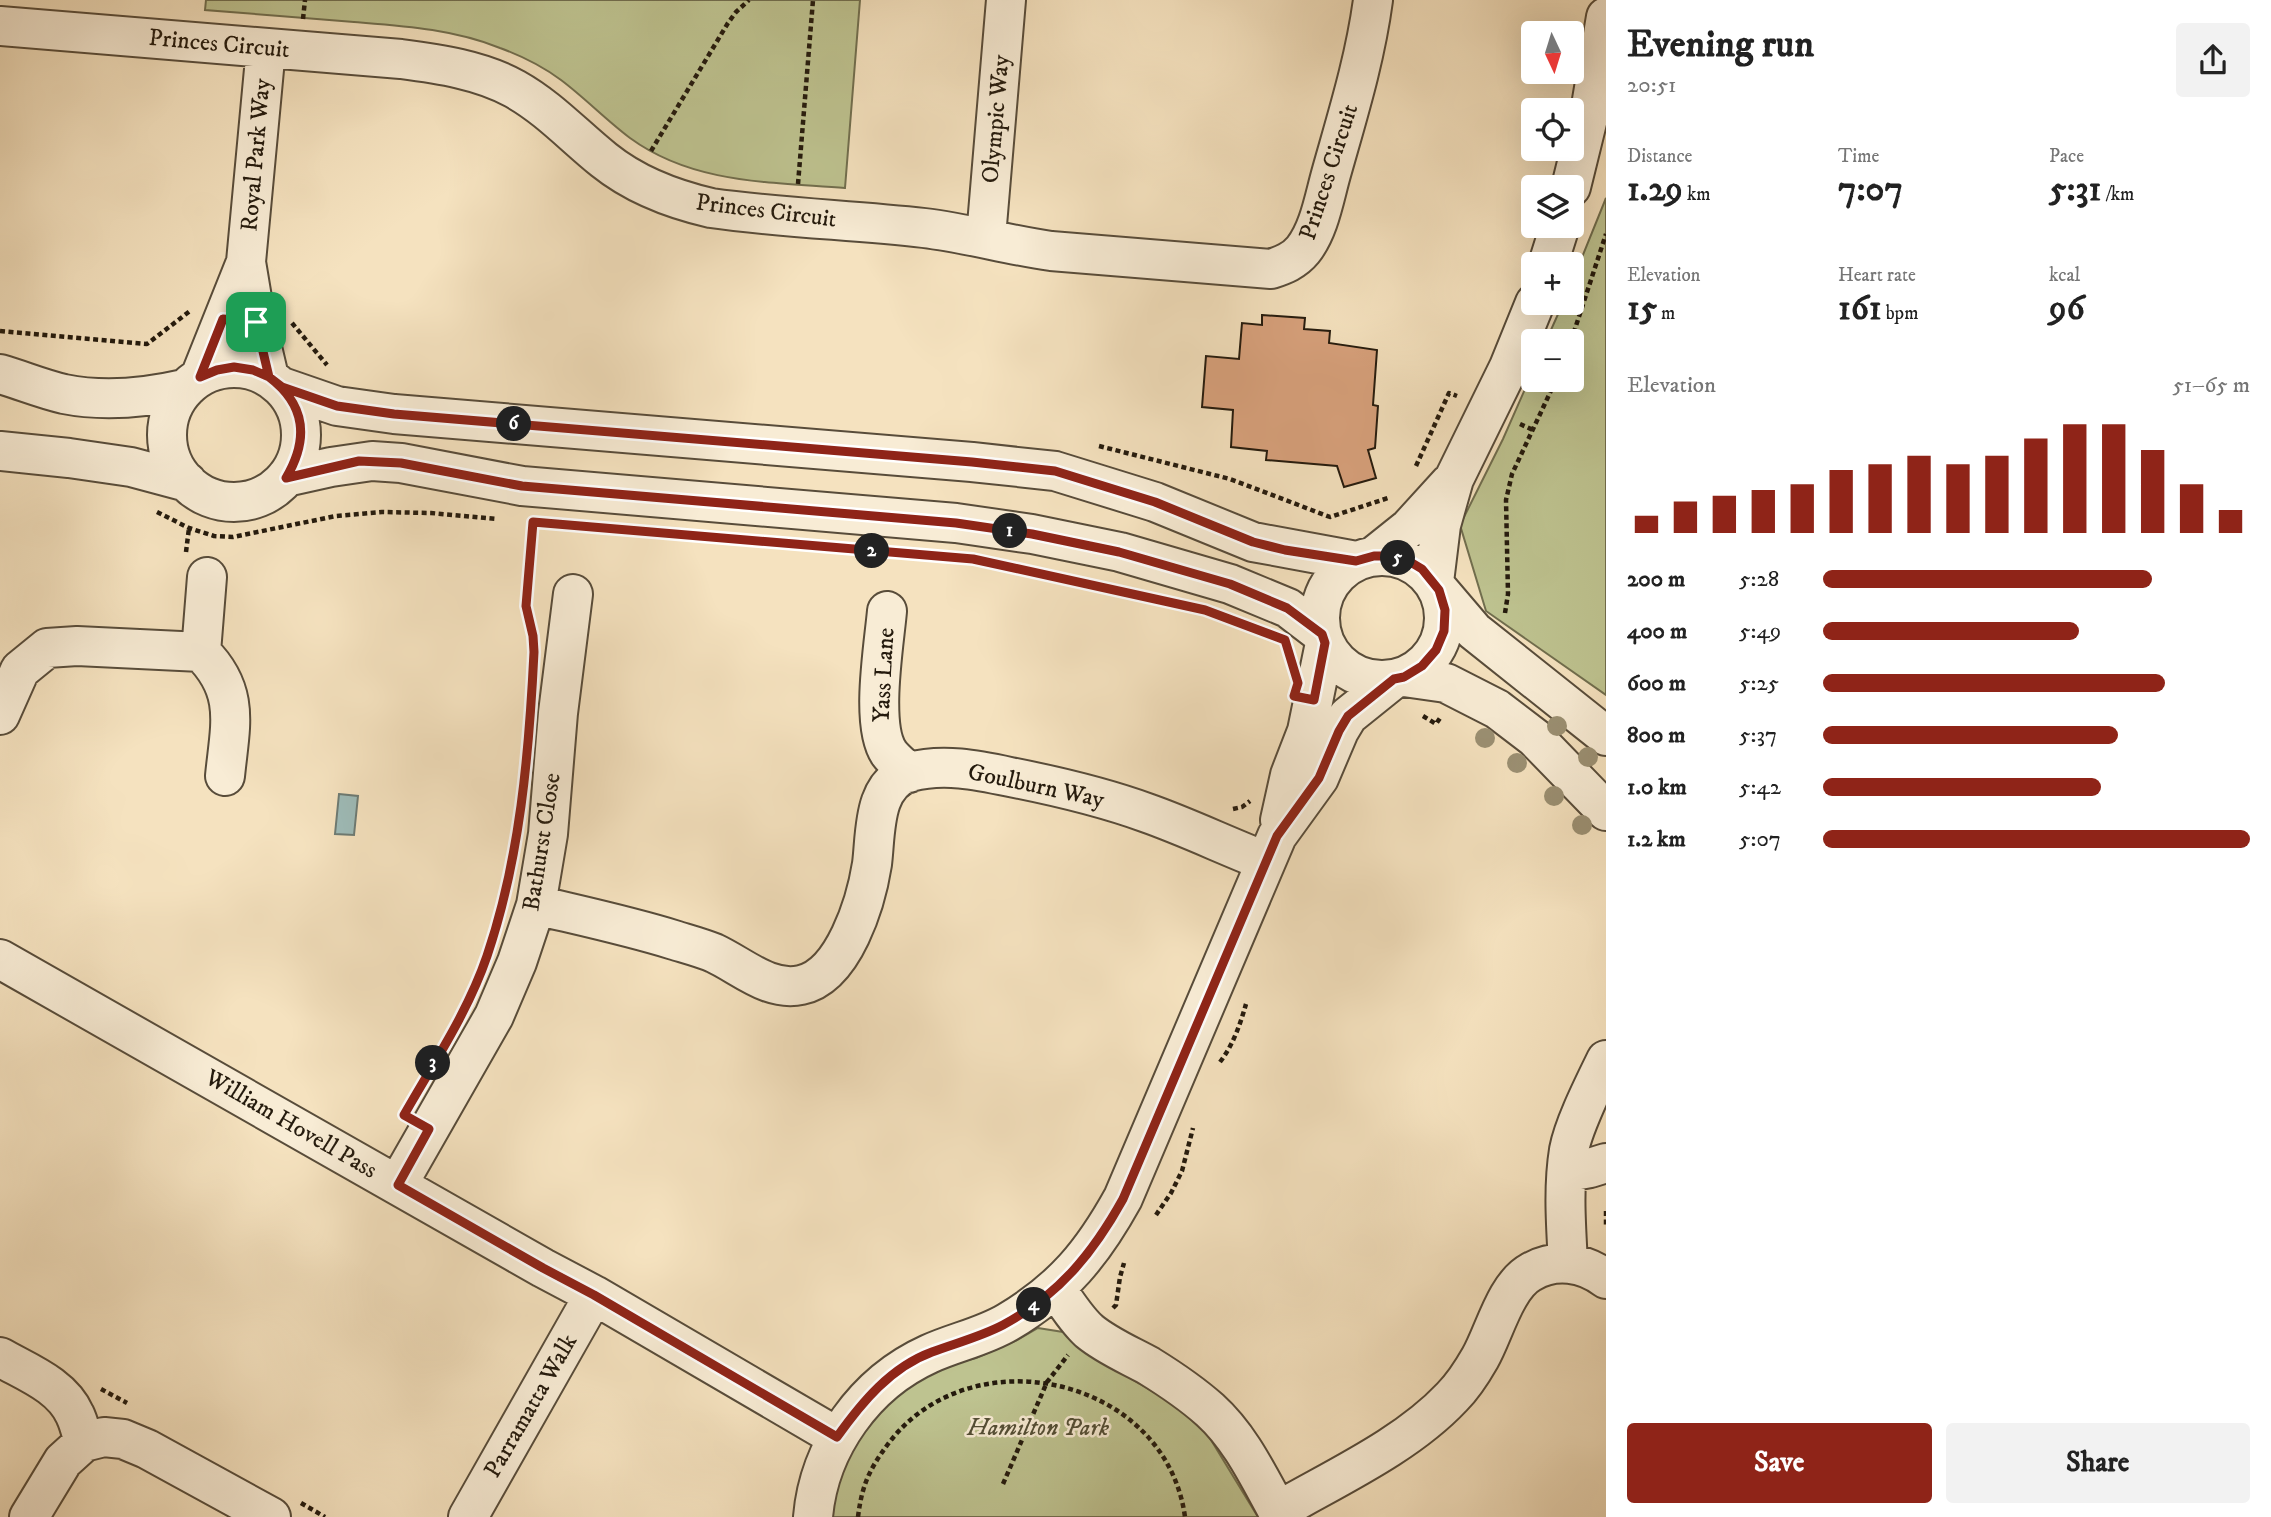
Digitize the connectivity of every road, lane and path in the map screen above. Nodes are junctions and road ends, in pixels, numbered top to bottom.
1 (749, 0) edge
2 (813, 0) edge
3 (1006, 0) edge
4 (1373, 0) edge
5 (1606, 17) edge
6 (0, 26) edge
7 (265, 48) junction
8 (649, 155) dead end
9 (1574, 175) edge
10 (787, 186) dead end
11 (1606, 234) edge
12 (986, 237) junction
13 (1530, 315) edge
14 (239, 321) junction
15 (1575, 329) edge
16 (0, 331) edge
17 (333, 370) dead end
18 (0, 374) edge
19 (276, 382) junction
20 (192, 383) junction
21 (1550, 392) edge
22 (1489, 410) junction
23 (1533, 430) junction
24 (1093, 444) dead end
25 (0, 451) edge
26 (1410, 476) dead end
27 (286, 478) junction
28 (1454, 479) junction
29 (187, 482) junction
30 (1398, 493) dead end
31 (146, 508) dead end
32 (507, 519) dead end
33 (520, 520) dead end
34 (533, 522) junction
35 (546, 523) dead end
36 (188, 528) junction
37 (1365, 558) junction
38 (196, 568) joint
39 (1027, 571) dead end
40 (1436, 586) junction
41 (573, 594) dead end
42 (1136, 595) dead end
43 (887, 611) dead end
44 (533, 636) dead end
45 (1323, 638) junction
46 (1491, 643) junction
47 (201, 652) junction
48 (1399, 678) junction
49 (1417, 712) dead end
50 (0, 715) edge
51 (1436, 724) dead end
52 (1606, 736) edge
53 (909, 773) junction
54 (225, 776) dead end
55 (1254, 797) dead end
56 (1606, 811) edge
57 (1220, 844) junction
58 (1271, 848) junction
59 (536, 905) junction
60 (0, 959) edge
61 (1606, 1060) edge
62 (1606, 1163) edge
63 (1568, 1172) junction
64 (398, 1185) junction
65 (1606, 1211) edge
66 (1606, 1226) edge
67 (1568, 1263) junction
68 (1606, 1279) edge
69 (1056, 1288) junction
70 (594, 1295) junction
71 (1089, 1331) junction
72 (0, 1357) edge
73 (1047, 1382) junction
74 (837, 1437) junction
75 (83, 1442) junction
76 (1003, 1484) dead end
77 (1279, 1514) edge
78 (1186, 1515) edge
79 (29, 1517) edge
80 (271, 1517) edge
81 (468, 1517) edge
82 (814, 1517) edge
83 (858, 1517) edge

1 - 8 path
2 - 10 path
3 - 12 street, Olympic Way
4 - 12 street, Princes Circuit
5 - 9 street
6 - 7 street, Princes Circuit
7 - 12 street, Princes Circuit
7 - 14 street, Royal Park Way
11 - 15 path
13 - 22 street
14 - 16 path
14 - 17 path
14 - 19 street, Royal Park Way
14 - 20 street
18 - 20 street
19 - 20 street
19 - 27 street
19 - 37 street
20 - 29 street
21 - 23 path
22 - 23 path
22 - 26 path
22 - 28 street
23 - 46 path
24 - 30 path
25 - 29 street
27 - 29 street
27 - 45 street
28 - 37 street
28 - 40 street
31 - 36 path
32 - 36 path
33 - 34 path
34 - 35 path
34 - 44 path
36 - 38 path
37 - 40 street
37 - 45 street
38 - 47 street
39 - 42 path
40 - 46 street
40 - 48 street
41 - 59 street, Bathurst Close
43 - 53 street, Yass Lane
45 - 48 street
45 - 58 street
46 - 52 street
47 - 50 street
47 - 54 street
48 - 56 street
48 - 58 street
49 - 51 path
53 - 57 street, Goulburn Way
53 - 59 street
55 - 57 path
57 - 58 street, Goulburn Way
58 - 69 street
59 - 64 street, Bathurst Close
60 - 64 street, William Hovell Pass
61 - 63 street
62 - 63 street
63 - 67 street
64 - 70 street, William Hovell Pass
65 - 66 path
67 - 68 street
67 - 77 street
69 - 71 street
69 - 74 street
70 - 74 street, William Hovell Pass
70 - 81 street, Parramatta Walk
71 - 73 path
71 - 77 street
72 - 75 street
73 - 76 path
73 - 78 path
73 - 83 path
74 - 82 street
75 - 79 street
75 - 80 street

